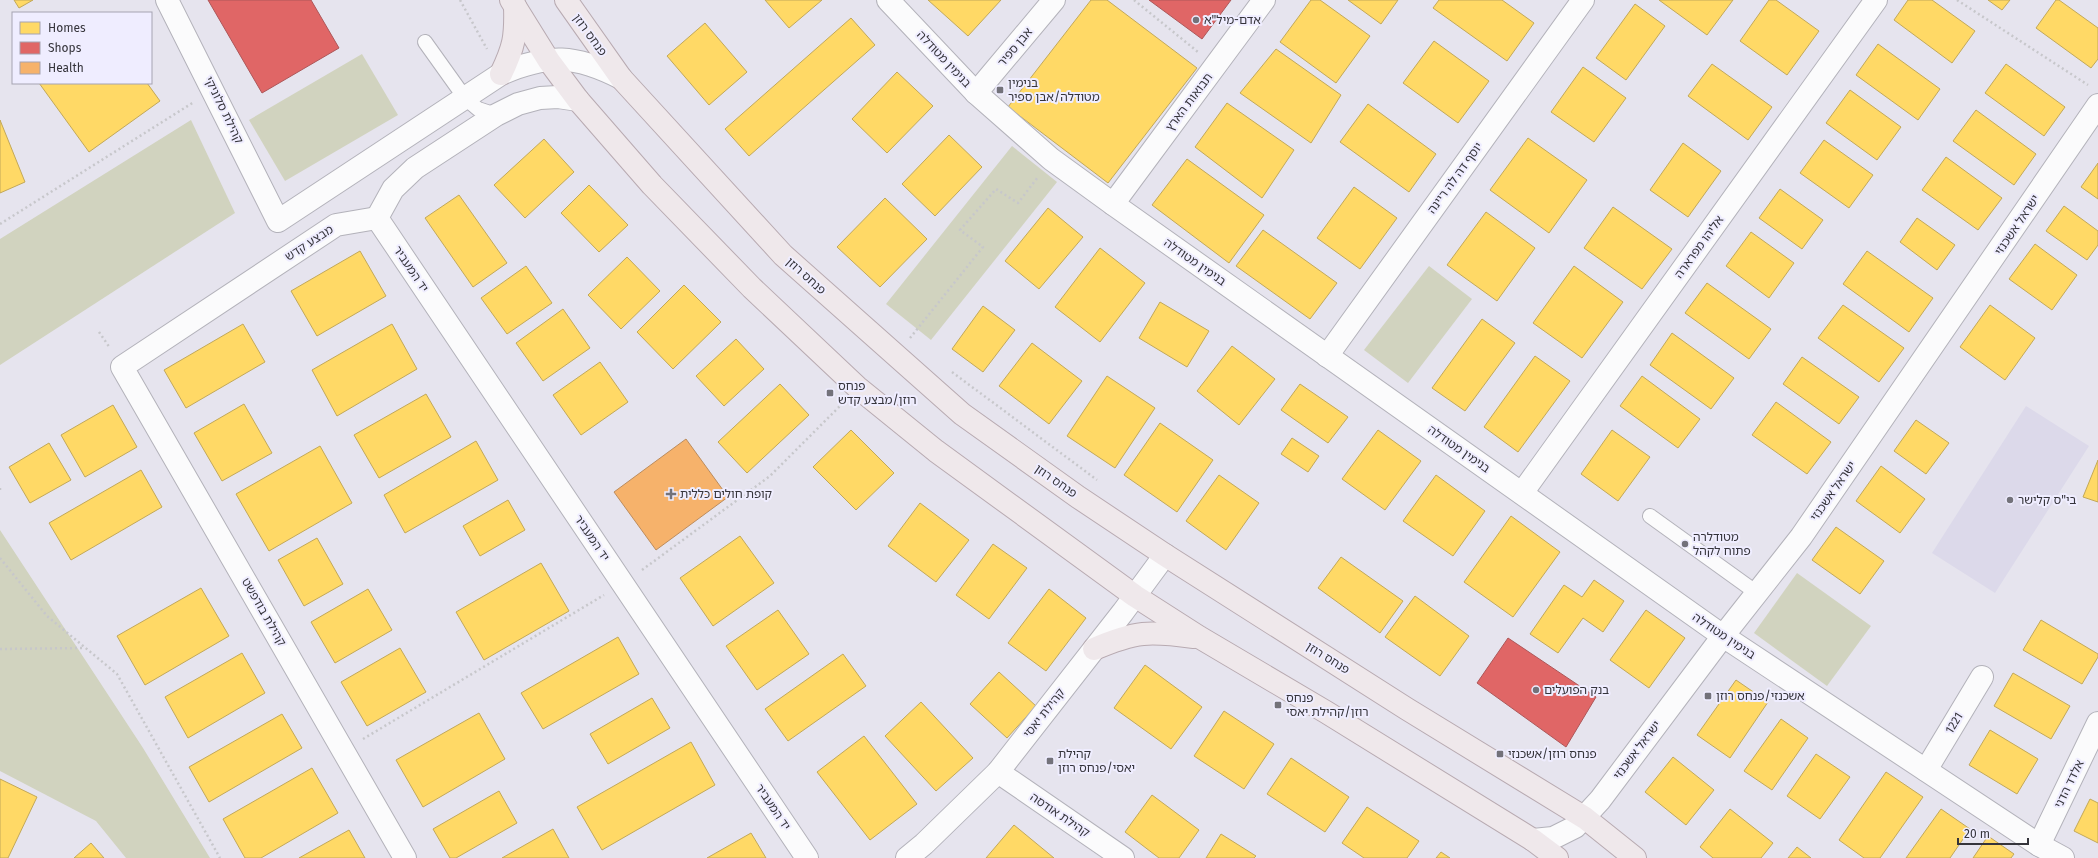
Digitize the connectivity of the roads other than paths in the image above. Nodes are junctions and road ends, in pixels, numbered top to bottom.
1 (167, 0) edge
2 (566, 0) edge
3 (888, 0) edge
4 (1054, 0) edge
5 (1264, 0) edge
6 (1583, 0) edge
7 (1876, 0) edge
8 (513, 3) edge
9 (425, 42) dead end
10 (549, 61) junction
11 (501, 74) junction
12 (621, 78) junction
13 (976, 93) junction
14 (2095, 96) edge
15 (465, 98) junction
16 (578, 100) junction
17 (496, 115) junction
18 (1113, 204) junction
19 (377, 218) junction
20 (1327, 356) junction
21 (122, 367) joint
22 (1522, 493) junction
23 (1650, 516) dead end
24 (1165, 555) junction
25 (1757, 594) junction
26 (1135, 596) junction
27 (1723, 636) junction
28 (1199, 638) junction
29 (1094, 649) junction
30 (1982, 677) dead end
31 (2098, 723) edge
32 (1926, 770) junction
33 (998, 772) junction
34 (1585, 818) junction
35 (1533, 840) junction
36 (2039, 845) junction
37 (405, 858) edge
38 (807, 858) edge
39 (907, 858) edge
40 (1122, 858) edge
41 (1557, 858) edge
42 (1635, 858) edge
43 (2063, 858) edge

1 - 15 street, קהילת סלוניקי
2 - 12 main road, פנחס רוזן
3 - 13 street, בנימין מטודלה
4 - 13 street, אבן ספיר
5 - 18 street, תבואות הארץ
6 - 20 street, יוסף דה לה ריינה
7 - 22 street, אליהו מפרארה
8 - 10 main road
8 - 11 main road
9 - 15 lane
10 - 11 street
10 - 12 street
10 - 16 main road
11 - 15 street
12 - 24 main road, פנחס רוזן
13 - 18 street, בנימין מטודלה
14 - 25 street, ישראל אשכנזי
15 - 17 lane
16 - 17 street
16 - 26 main road
17 - 19 street
18 - 20 street, בנימין מטודלה
19 - 21 street, מבצע קדש
19 - 38 street, יד המעביר
20 - 22 street, בנימין מטודלה
21 - 37 street, קהילת בודפשט
22 - 27 street, בנימין מטודלה
23 - 25 lane
24 - 26 street, קהילת יאסי
24 - 34 main road, פנחס רוזן
25 - 27 street, ישראל אשכנזי
26 - 28 main road
26 - 29 street, קהילת יאסי
27 - 32 street, בנימין מטודלה
27 - 34 street, ישראל אשכנזי
28 - 29 main road
28 - 35 main road
29 - 33 street, קהילת יאסי
30 - 32 street, 1221
31 - 36 street, אלדד הדני
32 - 36 street, בנימין מטודלה
33 - 39 street, קהילת יאסי
33 - 40 street, קהילת אודסה
34 - 35 street, ישראל אשכנזי
34 - 42 main road, פנחס רוזן
35 - 41 main road
36 - 43 street, בנימין מטודלה

